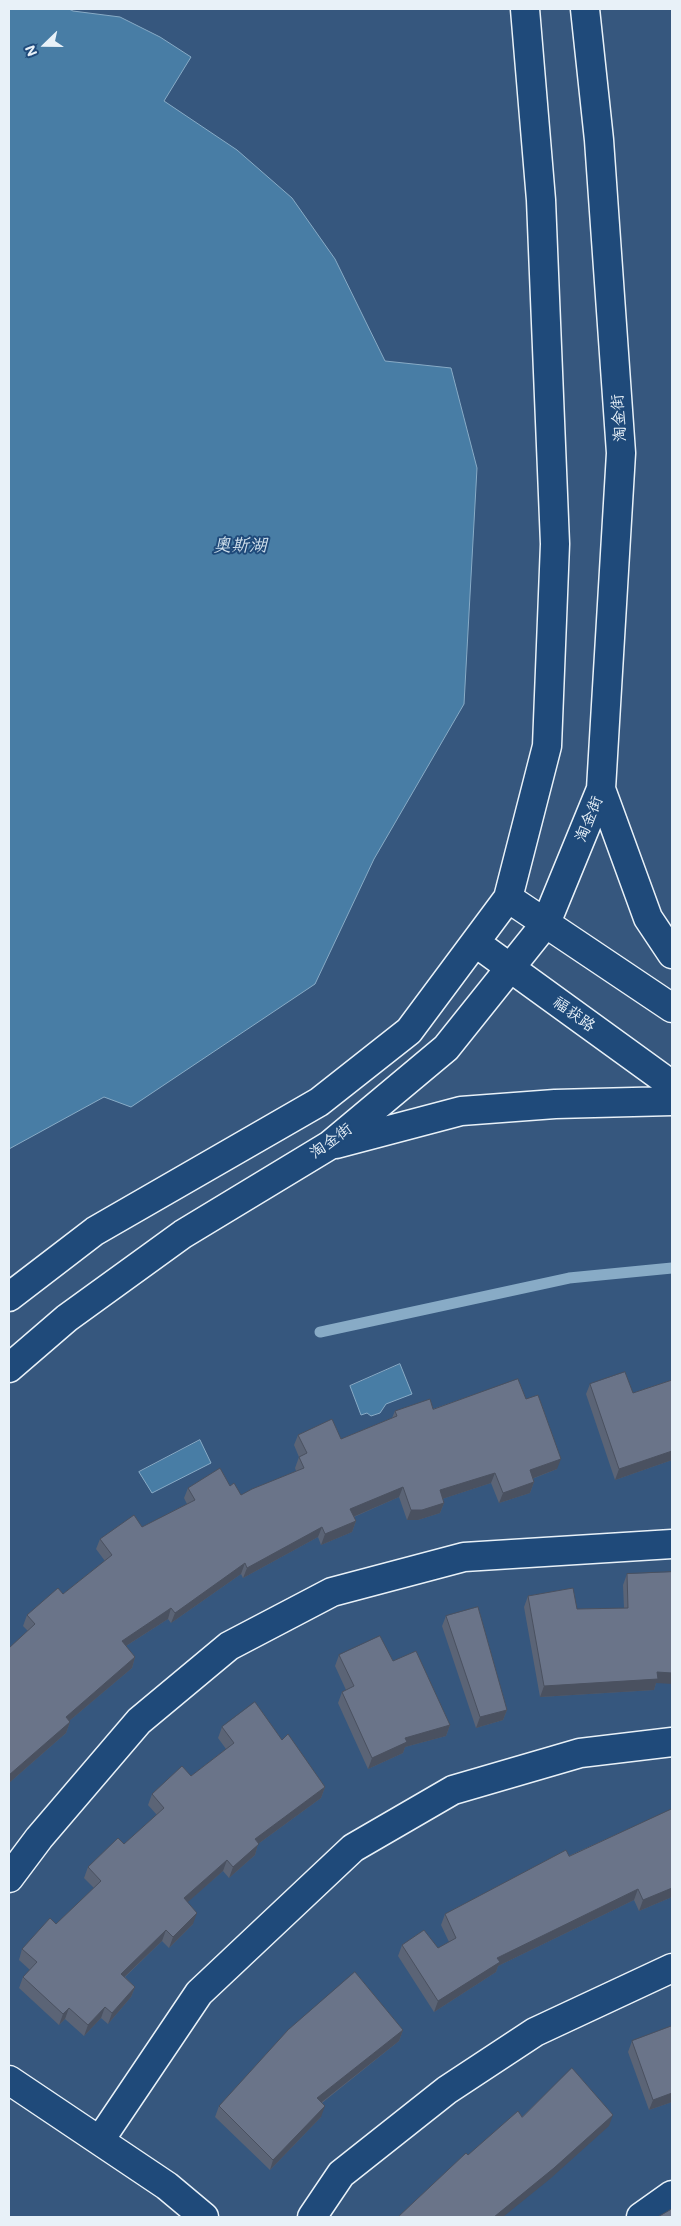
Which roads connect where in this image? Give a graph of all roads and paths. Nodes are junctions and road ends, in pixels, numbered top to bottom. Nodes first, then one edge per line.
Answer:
1 (525, 9) edge
2 (585, 9) edge
3 (601, 789) junction
4 (508, 898) junction
5 (546, 923) junction
6 (476, 943) junction
7 (672, 954) edge
8 (511, 969) junction
9 (672, 1008) edge
10 (672, 1084) edge
11 (672, 1101) edge
12 (330, 1145) junction
13 (9, 1297) edge
14 (9, 1368) edge
15 (672, 1544) edge
16 (672, 1742) edge
17 (9, 1878) edge
18 (672, 1968) edge
19 (9, 2080) edge
20 (100, 2140) junction
21 (672, 2195) edge
22 (204, 2217) edge
23 (312, 2217) edge
24 (641, 2217) edge

1 - 4 street
2 - 3 street, 淘金街
3 - 5 street, 淘金街
3 - 7 street
4 - 5 street
4 - 6 street
5 - 8 street, 淘金街
5 - 9 street
6 - 8 street, 福获路
6 - 13 street
8 - 10 street, 福获路
8 - 12 street, 淘金街
11 - 12 street
12 - 14 street, 淘金街
15 - 17 street
16 - 20 street
18 - 23 street
19 - 20 street
20 - 22 street
21 - 24 street

